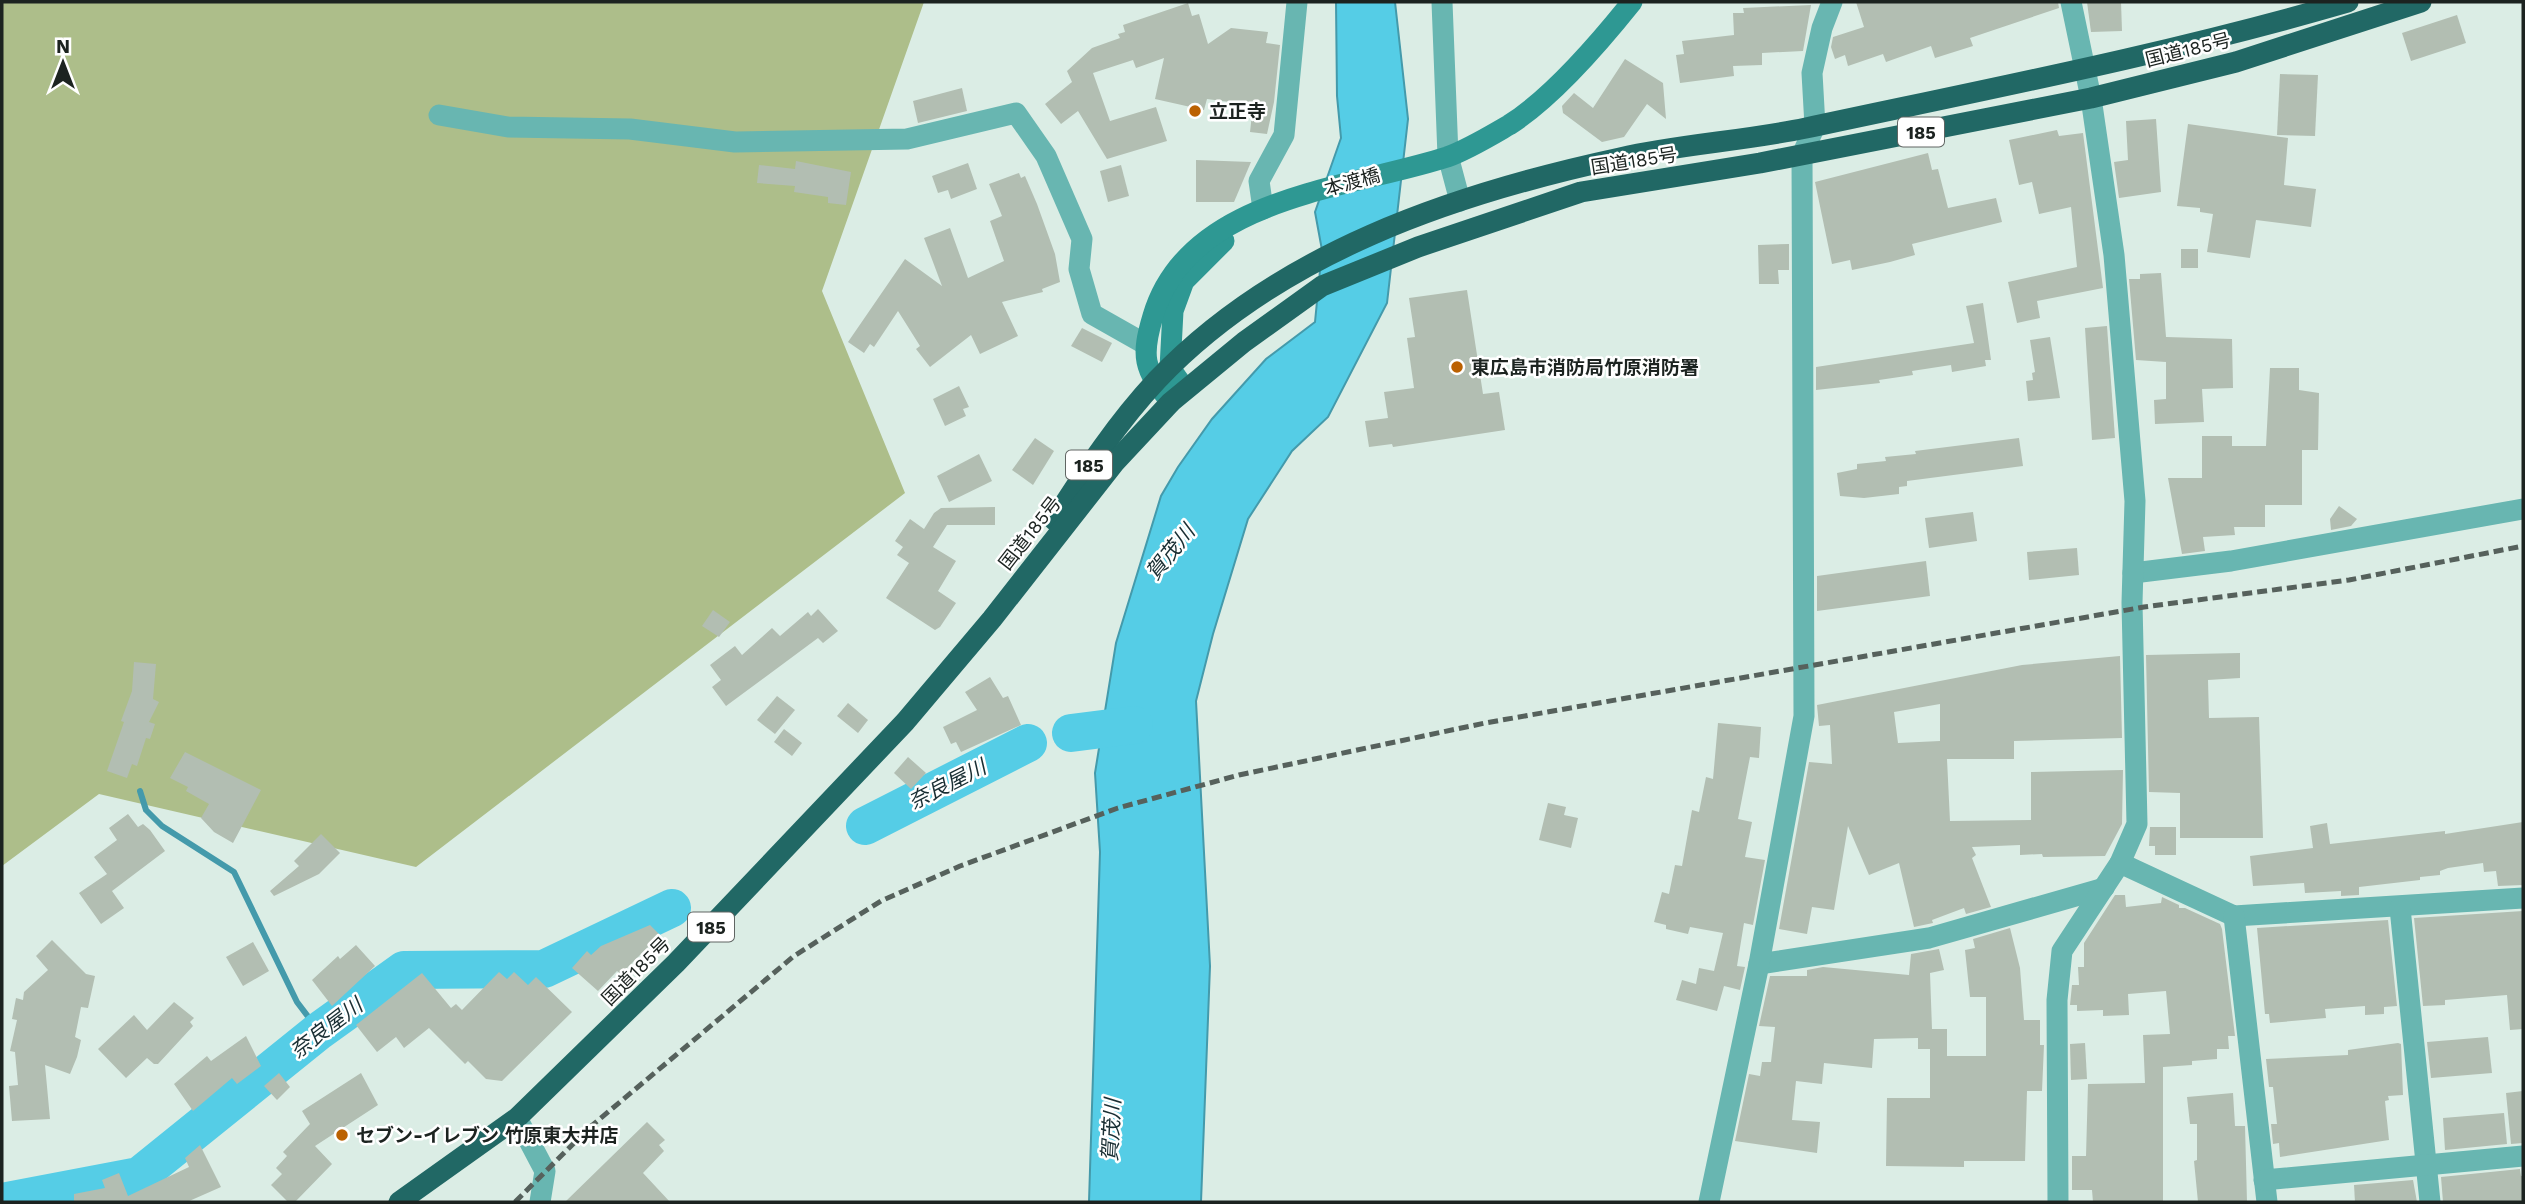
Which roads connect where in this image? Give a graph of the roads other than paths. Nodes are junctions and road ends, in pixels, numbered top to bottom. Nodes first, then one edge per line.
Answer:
1 (1297, 2) edge
2 (1442, 2) edge
3 (1632, 2) edge
4 (1832, 2) edge
5 (2071, 2) edge
6 (2348, 2) edge
7 (2421, 2) edge
8 (2383, 8) edge
9 (2084, 71) junction
10 (2091, 98) junction
11 (439, 115) dead end
12 (1815, 126) junction
13 (1802, 155) junction
14 (1438, 159) junction
15 (1460, 201) junction
16 (1270, 206) junction
17 (1145, 344) junction
18 (1162, 375) junction
19 (1184, 390) junction
20 (2523, 509) edge
21 (2133, 573) junction
22 (992, 619) junction
23 (2120, 863) junction
24 (2104, 888) junction
25 (2523, 898) edge
26 (2400, 908) junction
27 (2234, 916) junction
28 (1759, 964) junction
29 (517, 1118) junction
30 (2523, 1156) edge
31 (2427, 1167) junction
32 (2264, 1180) junction
33 (399, 1202) edge
34 (540, 1202) edge
35 (1709, 1202) edge
36 (2058, 1202) edge
37 (2267, 1202) edge
38 (2430, 1202) edge

1 - 16 street
2 - 14 street
3 - 14 street, 本渡橋
4 - 12 street
5 - 9 street
6 - 9 highway, 国道185号 / 185
7 - 8 highway, 国道185号 / 185
8 - 10 highway, 国道185号 / 185
9 - 10 street
9 - 12 highway, 国道185号 / 185
10 - 13 highway, 国道185号 / 185
10 - 21 street
11 - 17 street
12 - 13 street
12 - 15 highway, 国道185号 / 185
13 - 19 highway, 国道185号 / 185
13 - 28 street
14 - 15 street
14 - 16 street, 本渡橋
15 - 18 highway, 国道185号 / 185
16 - 17 street
16 - 18 street
17 - 18 street
18 - 19 street
18 - 22 highway, 国道185号 / 185
19 - 22 highway, 国道185号 / 185
20 - 21 street
21 - 23 street
22 - 29 highway, 国道185号 / 185
23 - 24 street
23 - 27 street
24 - 28 street
24 - 36 street
25 - 26 street
26 - 27 street
26 - 31 street
27 - 32 street
28 - 35 street
29 - 33 highway, 国道185号 / 185
29 - 34 street
30 - 31 street
31 - 32 street
31 - 38 street
32 - 37 street

